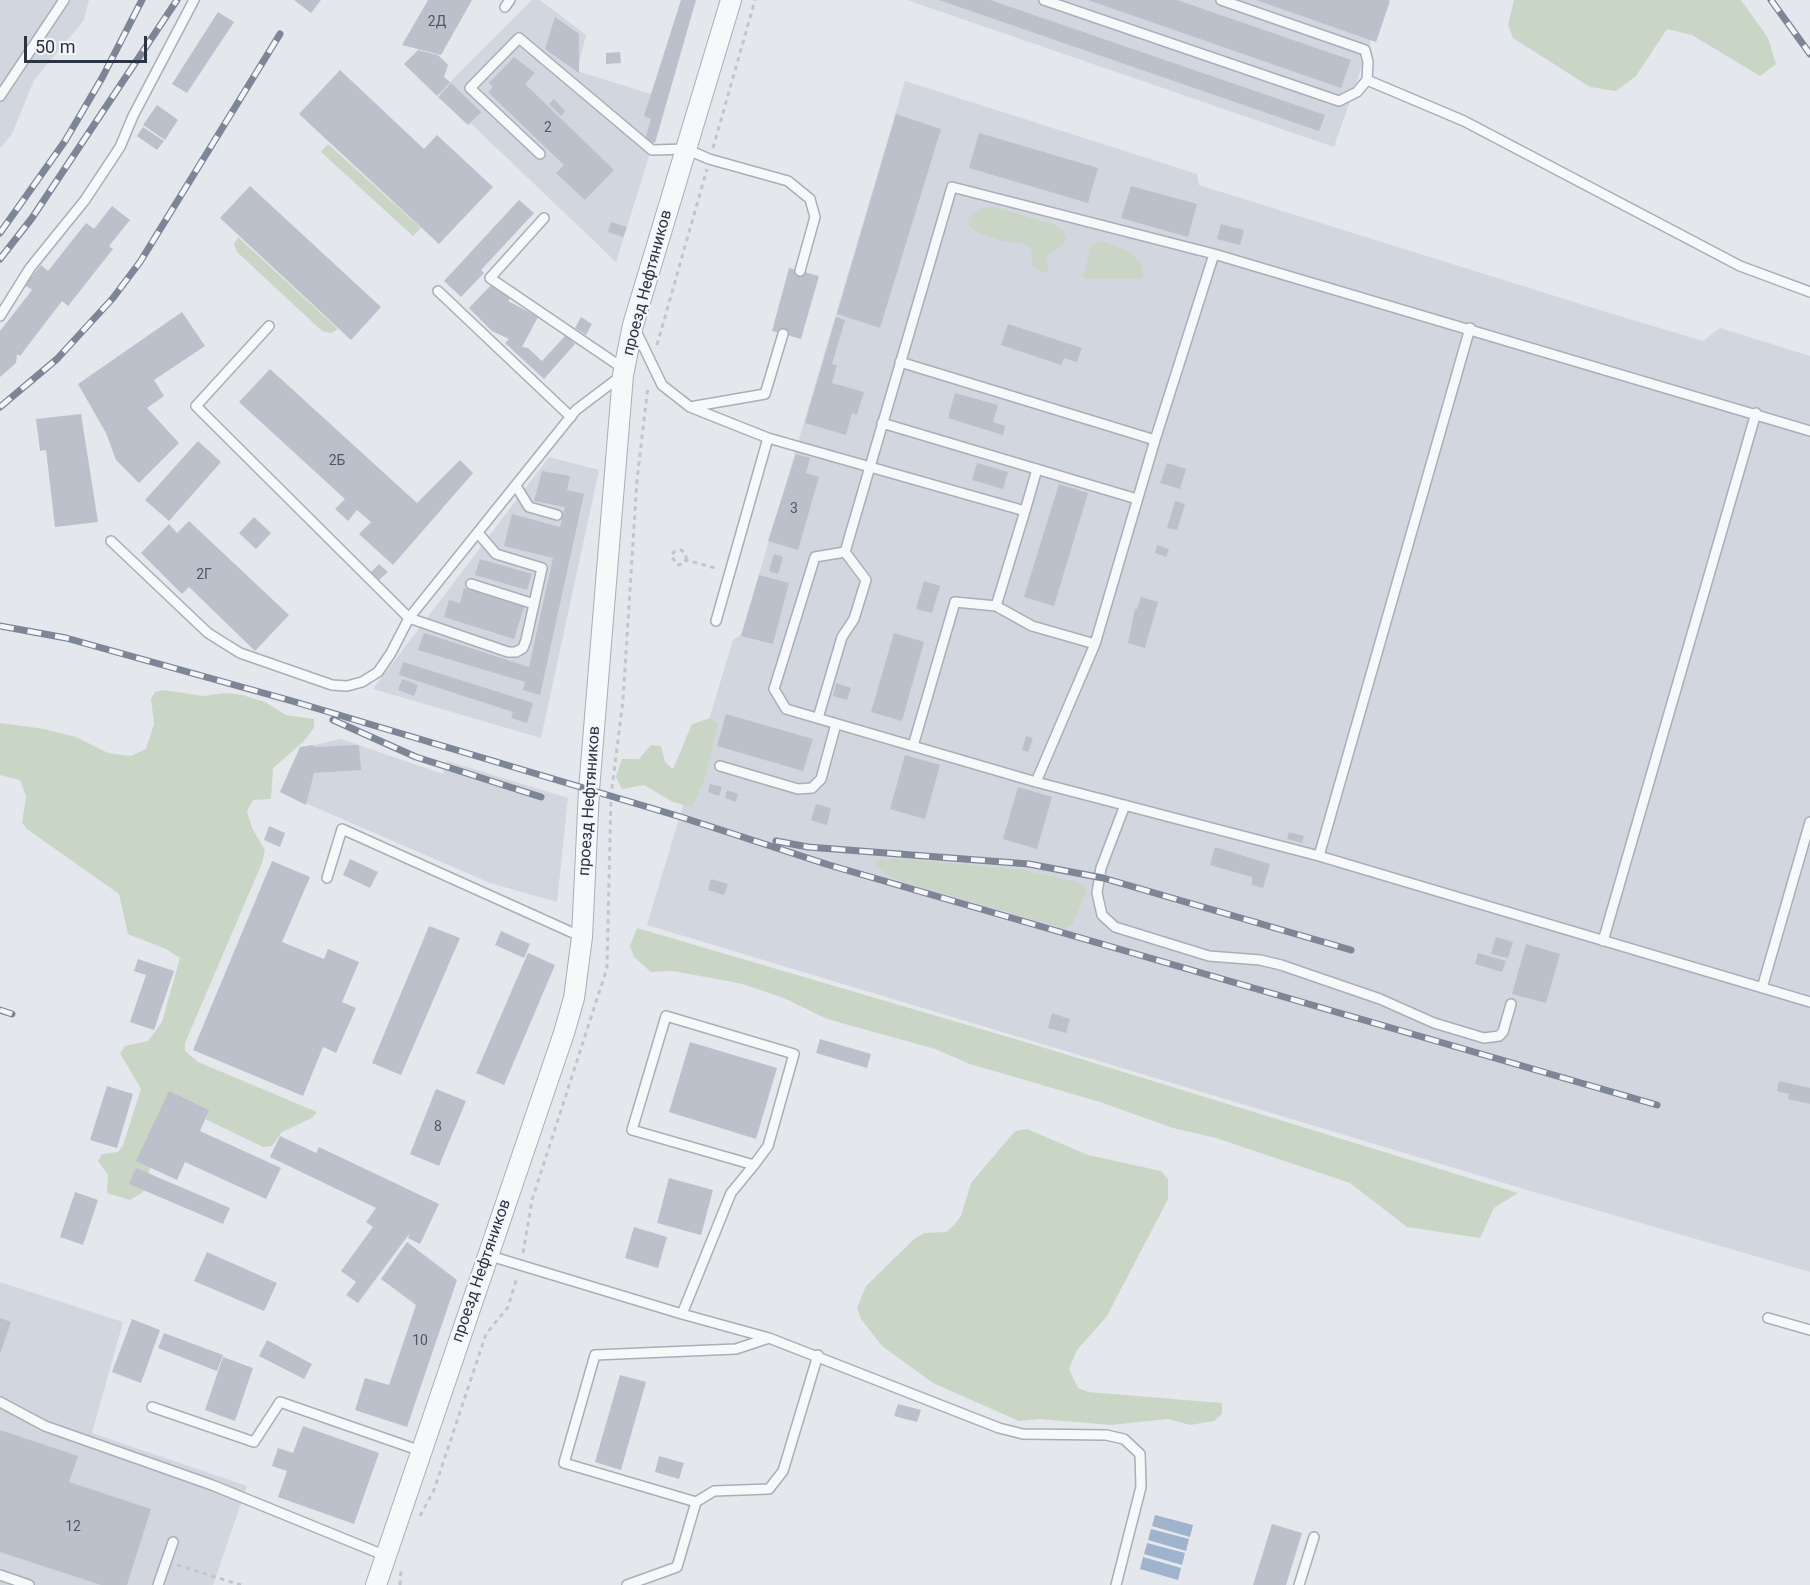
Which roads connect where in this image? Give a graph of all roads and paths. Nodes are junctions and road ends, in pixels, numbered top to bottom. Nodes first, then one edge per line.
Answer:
1 (64, 0) edge
2 (194, 0) edge
3 (731, 0) edge
4 (1044, 0) edge
5 (1221, 0) edge
6 (1367, 80) junction
7 (0, 96) edge
8 (686, 149) junction
9 (540, 154) dead end
10 (544, 218) dead end
11 (1214, 254) junction
12 (800, 271) dead end
13 (438, 291) dead end
14 (1810, 292) edge
15 (0, 316) edge
16 (633, 325) junction
17 (268, 326) dead end
18 (1470, 328) junction
19 (783, 334) dead end
20 (900, 362) junction
21 (624, 372) junction
22 (690, 407) junction
23 (1756, 413) junction
24 (571, 417) junction
25 (882, 423) junction
26 (1810, 431) edge
27 (768, 438) junction
28 (1155, 440) junction
29 (869, 466) junction
30 (1037, 469) junction
31 (516, 486) junction
32 (1137, 499) junction
33 (1025, 511) junction
34 (556, 515) dead end
35 (478, 533) junction
36 (111, 541) dead end
37 (845, 552) junction
38 (686, 560) junction
39 (730, 572) junction
40 (471, 584) dead end
41 (534, 604) junction
42 (996, 606) junction
43 (410, 618) junction
44 (716, 621) dead end
45 (1095, 644) junction
46 (818, 718) junction
47 (836, 724) junction
48 (913, 746) junction
49 (720, 766) dead end
50 (1036, 782) junction
51 (1125, 805) junction
52 (1810, 822) edge
53 (1318, 856) junction
54 (327, 878) dead end
55 (582, 937) junction
56 (1603, 941) junction
57 (1762, 988) junction
58 (1810, 1002) edge
59 (1511, 1004) dead end
60 (754, 1165) junction
61 (487, 1255) junction
62 (682, 1314) junction
63 (1768, 1318) dead end
64 (1810, 1330) edge
65 (770, 1338) junction
66 (818, 1355) junction
67 (0, 1402) edge
68 (152, 1407) dead end
69 (421, 1451) junction
70 (696, 1502) junction
71 (1314, 1537) dead end
72 (173, 1542) dead end
73 (386, 1556) junction
74 (170, 1563) dead end
75 (0, 1575) edge
76 (29, 1585) edge
77 (158, 1585) edge
78 (241, 1585) edge
79 (376, 1585) edge
80 (627, 1585) edge
81 (1116, 1585) edge
82 (1299, 1585) edge

1 - 7 lane
2 - 15 lane
3 - 8 street, проезд Нефтяников
4 - 6 lane
5 - 6 lane
6 - 14 lane
8 - 9 lane
8 - 12 lane
8 - 16 street, проезд Нефтяников
10 - 21 lane
11 - 18 lane
11 - 20 lane
11 - 28 lane
13 - 24 lane
16 - 21 street, проезд Нефтяников
16 - 22 lane
17 - 43 lane
18 - 23 lane
18 - 53 lane
19 - 22 lane
20 - 25 lane
20 - 28 lane
21 - 24 lane
21 - 55 street, проезд Нефтяников
22 - 27 lane
23 - 26 lane
23 - 56 lane
24 - 31 lane
25 - 29 lane
25 - 30 lane
27 - 29 lane
27 - 39 lane
28 - 32 lane
29 - 33 lane
29 - 37 lane
30 - 32 lane
30 - 33 lane
31 - 34 lane
31 - 35 lane
32 - 45 lane
33 - 42 lane
35 - 41 lane
35 - 43 lane
36 - 43 lane
37 - 46 lane
37 - 46 lane
38 - 38 path
38 - 39 path
39 - 44 lane
40 - 41 lane
41 - 43 lane
42 - 45 lane
42 - 48 lane
45 - 50 lane
46 - 47 lane
47 - 48 lane
47 - 49 lane
48 - 50 lane
50 - 51 lane
51 - 53 lane
51 - 59 lane
52 - 57 lane
53 - 56 lane
54 - 55 lane
55 - 61 street, проезд Нефтяников
56 - 57 lane
57 - 58 lane
60 - 60 lane
60 - 62 lane
61 - 62 lane
61 - 69 street, проезд Нефтяников
62 - 65 lane
63 - 64 lane
65 - 66 lane
65 - 70 lane
66 - 70 lane
66 - 81 lane
67 - 73 lane
68 - 69 lane
69 - 73 street, проезд Нефтяников
70 - 80 lane
71 - 82 lane
72 - 77 lane
73 - 79 street, проезд Нефтяников
74 - 78 path
75 - 76 lane

